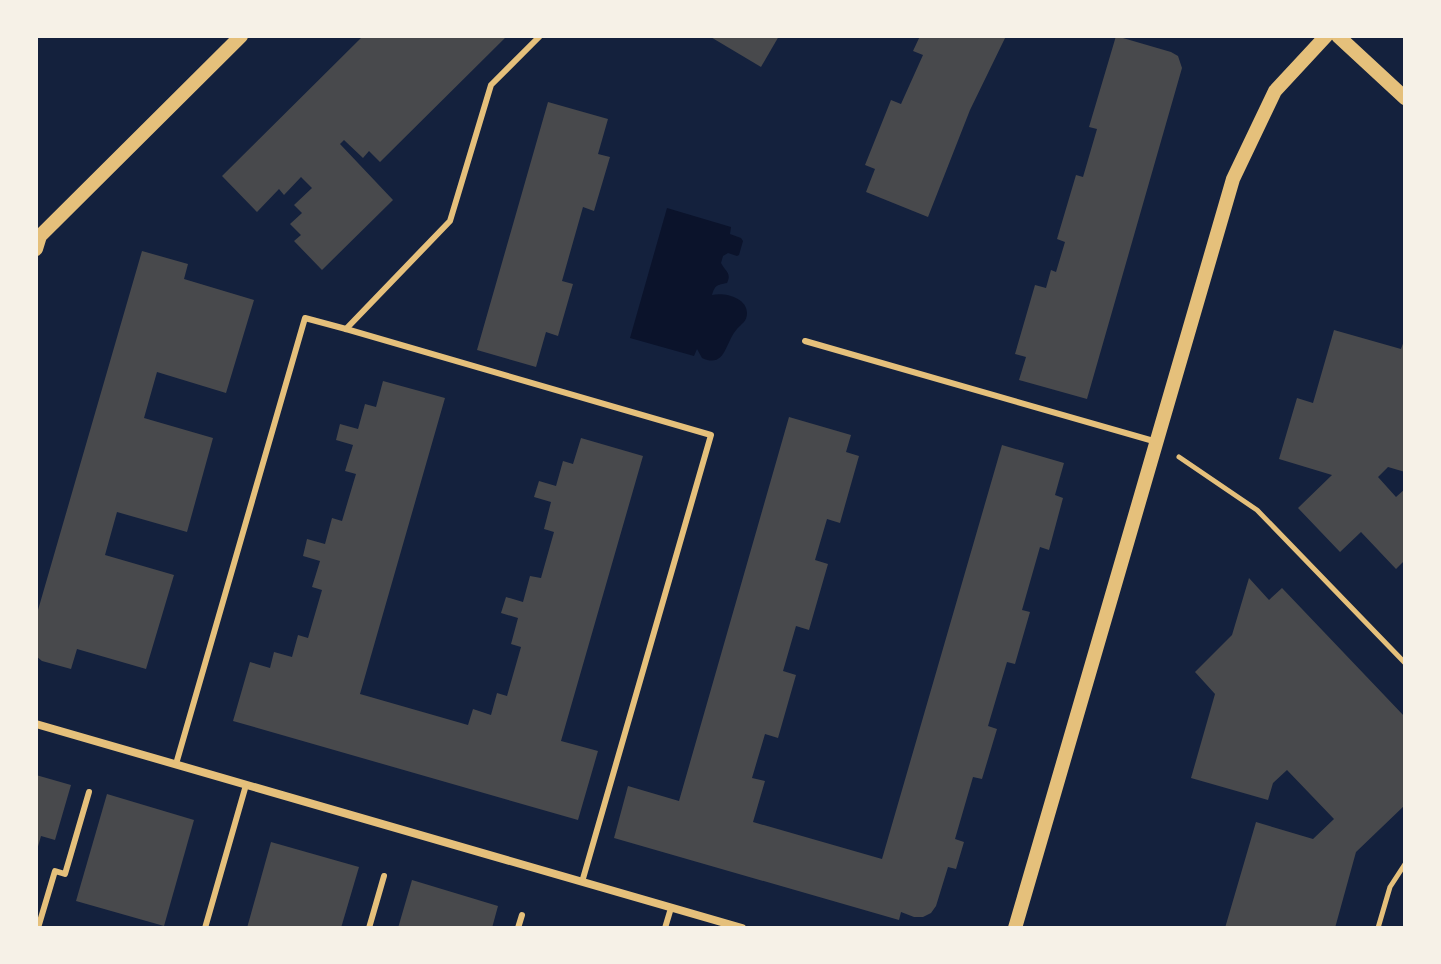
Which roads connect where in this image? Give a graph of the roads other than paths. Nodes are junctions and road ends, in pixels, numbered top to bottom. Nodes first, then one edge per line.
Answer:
1 (241, 36) edge
2 (540, 36) edge
3 (1326, 36) edge
4 (1338, 36) edge
5 (1405, 98) edge
6 (37, 240) edge
7 (346, 329) junction
8 (805, 341) dead end
9 (1157, 442) junction
10 (36, 724) edge
11 (176, 764) junction
12 (246, 785) junction
13 (89, 792) dead end
14 (384, 876) dead end
15 (582, 882) junction
16 (671, 908) junction
17 (522, 915) dead end
18 (38, 928) edge
19 (205, 928) edge
20 (369, 928) edge
21 (518, 928) edge
22 (665, 928) edge
23 (742, 928) edge
24 (1015, 928) edge

1 - 6 street
2 - 7 lane
3 - 9 street
4 - 5 street
7 - 11 lane
7 - 15 lane
8 - 9 lane
9 - 24 street
10 - 11 street
11 - 12 street
12 - 15 street
12 - 19 lane
13 - 18 lane
14 - 20 lane
15 - 16 street
16 - 22 lane
16 - 23 street
17 - 21 lane

